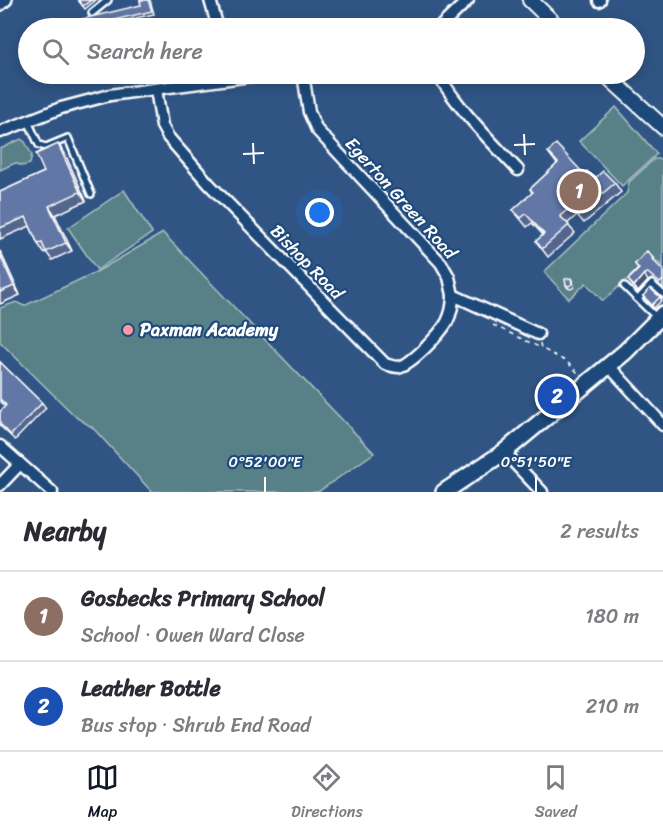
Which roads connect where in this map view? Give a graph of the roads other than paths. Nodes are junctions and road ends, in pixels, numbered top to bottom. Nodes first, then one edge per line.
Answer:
1 (6, 0) edge
2 (108, 0) edge
3 (210, 0) edge
4 (468, 0) edge
5 (530, 0) edge
6 (0, 5) edge
7 (92, 13) dead end
8 (215, 18) edge
9 (449, 18) edge
10 (549, 18) edge
11 (183, 84) edge
12 (305, 84) edge
13 (445, 84) edge
14 (616, 84) edge
15 (156, 89) junction
16 (28, 121) junction
17 (663, 127) edge
18 (0, 132) edge
19 (518, 170) dead end
20 (92, 194) dead end
21 (624, 286) dead end
22 (663, 294) edge
23 (453, 295) junction
24 (638, 299) junction
25 (661, 317) edge
26 (538, 334) road end
27 (608, 365) junction
28 (663, 425) edge
29 (0, 446) edge
30 (504, 452) junction
31 (20, 464) junction
32 (0, 485) edge
33 (52, 492) edge
34 (444, 492) edge
35 (542, 492) edge

1 - 6 street
2 - 7 lane
3 - 8 street
4 - 9 street
5 - 10 street
11 - 15 street
12 - 23 street, Egerton Green Road
13 - 19 street
14 - 17 street
15 - 16 street
15 - 23 street, Bishop Road
16 - 18 street
16 - 20 lane
21 - 24 lane
22 - 24 lane
23 - 26 street
24 - 25 lane
25 - 27 main road
27 - 28 street
27 - 30 main road
29 - 31 street
30 - 34 main road
30 - 35 street
31 - 32 street
31 - 33 street

